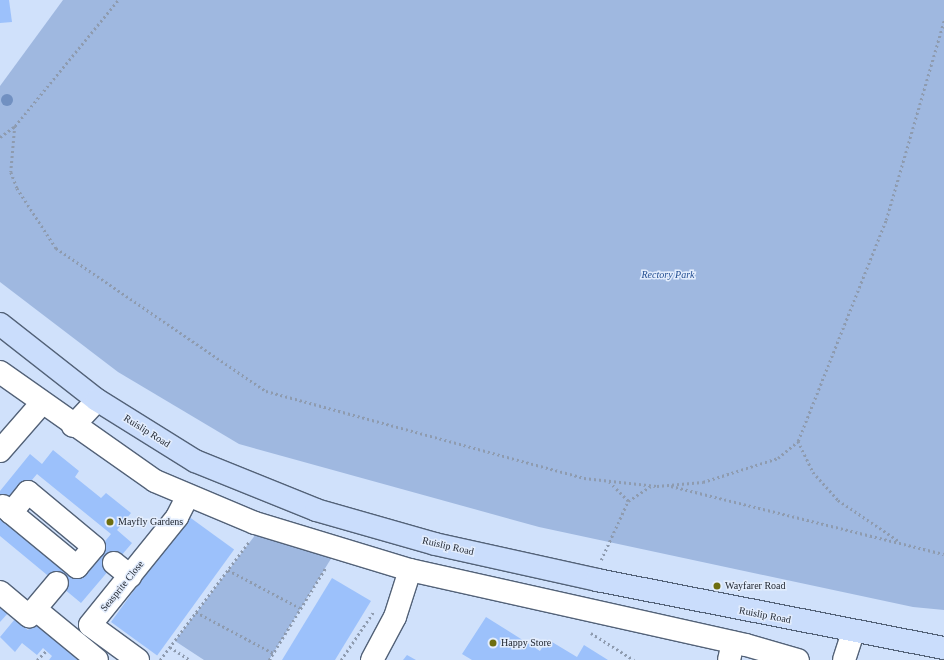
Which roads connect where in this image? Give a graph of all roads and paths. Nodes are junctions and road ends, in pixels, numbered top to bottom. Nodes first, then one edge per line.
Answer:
1 (118, 0) edge
2 (944, 20) edge
3 (15, 126) junction
4 (0, 137) edge
5 (0, 324) edge
6 (0, 372) edge
7 (97, 400) junction
8 (41, 404) junction
9 (73, 426) junction
10 (798, 441) junction
11 (0, 451) edge
12 (608, 481) junction
13 (652, 485) junction
14 (669, 485) junction
15 (187, 497) junction
16 (628, 501) junction
17 (7, 509) dead end
18 (263, 525) junction
19 (901, 542) junction
20 (944, 554) edge
21 (109, 559) junction
22 (328, 564) dead end
23 (600, 564) dead end
24 (228, 570) junction
25 (410, 570) junction
26 (57, 583) dead end
27 (0, 592) edge
28 (300, 608) junction
29 (34, 609) junction
30 (196, 612) junction
31 (586, 630) dead end
32 (854, 632) junction
33 (170, 647) junction
34 (944, 648) edge
35 (46, 651) dead end
36 (731, 651) edge
37 (273, 653) junction
38 (37, 660) edge
39 (97, 660) edge
40 (138, 660) edge
41 (160, 660) edge
42 (190, 660) edge
43 (269, 660) edge
44 (372, 660) edge
45 (634, 660) edge
46 (798, 660) edge
47 (844, 660) edge

1 - 3 path
2 - 10 path
3 - 4 path
3 - 12 path
5 - 7 main road, Ruislip Road
6 - 8 street
7 - 9 street
7 - 32 main road, Ruislip Road
8 - 9 street
8 - 11 street
9 - 15 street
10 - 14 path
10 - 19 path
12 - 13 path
12 - 16 path
13 - 14 path
13 - 16 path
14 - 19 path
15 - 18 street
15 - 21 street, Seasprite Close
16 - 23 path
17 - 21 street
18 - 24 path
18 - 25 street
19 - 20 path
21 - 40 street, Seasprite Close
22 - 28 path
24 - 28 path
24 - 30 path
25 - 36 street
25 - 44 street
26 - 29 street
27 - 29 street
28 - 37 path
29 - 39 street
30 - 33 path
30 - 37 path
31 - 45 path
32 - 34 main road, Ruislip Road
32 - 47 street
33 - 41 path
33 - 42 path
35 - 38 path
36 - 46 street
37 - 43 path

